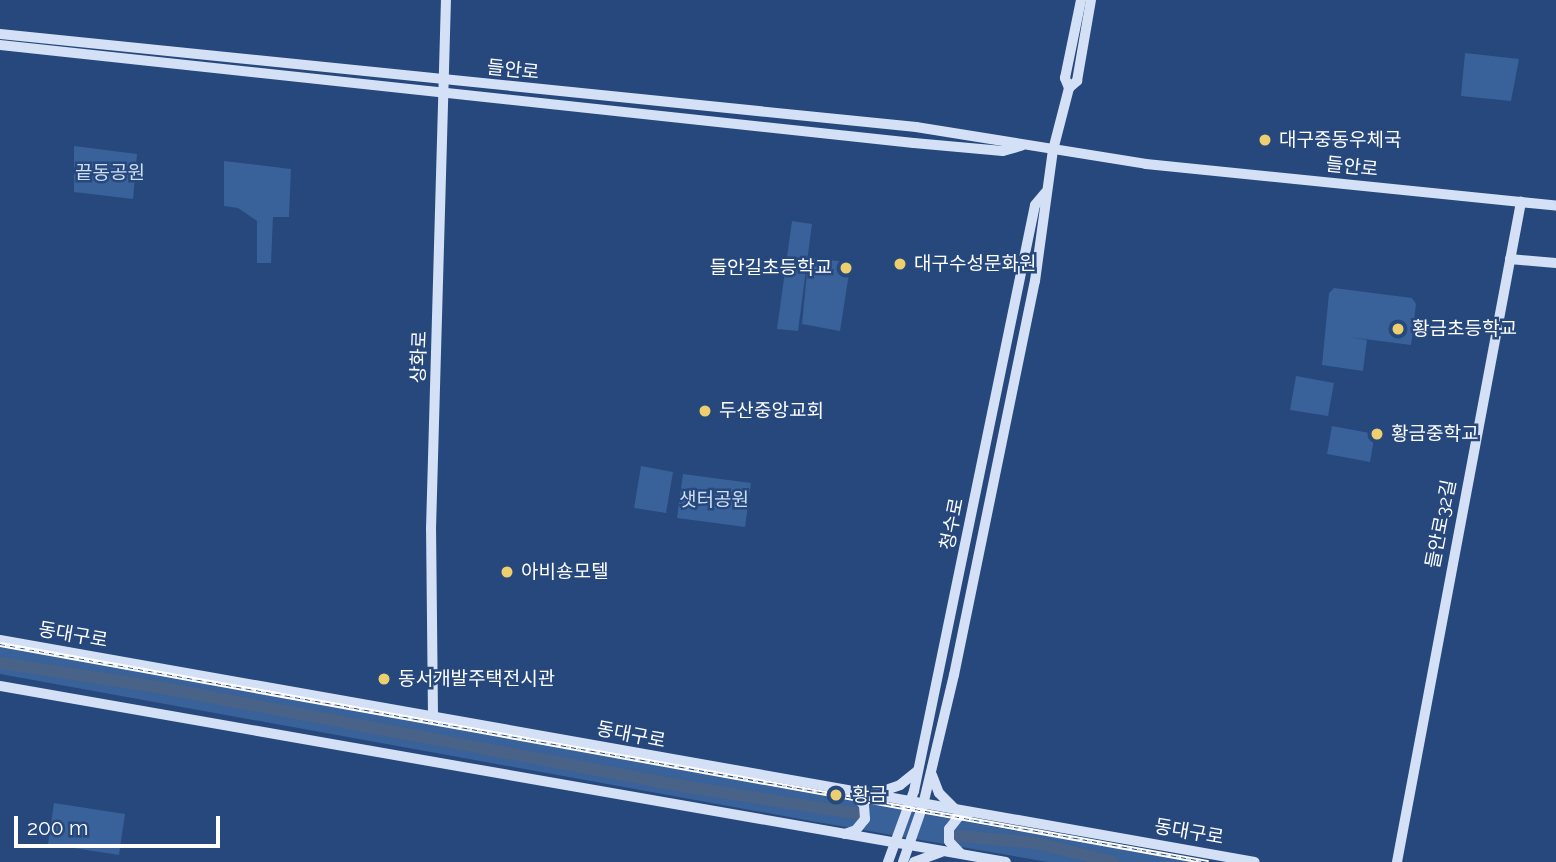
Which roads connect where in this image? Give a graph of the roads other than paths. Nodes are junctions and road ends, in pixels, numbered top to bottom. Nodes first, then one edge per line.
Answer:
1 (446, 0) edge
2 (1081, 0) edge
3 (1091, 0) edge
4 (0, 34) edge
5 (0, 45) edge
6 (444, 85) junction
7 (1069, 88) junction
8 (1053, 150) junction
9 (1045, 193) junction
10 (1521, 202) junction
11 (1556, 206) edge
12 (1510, 259) junction
13 (1556, 263) edge
14 (0, 640) edge
15 (0, 686) edge
16 (433, 715) junction
17 (932, 768) junction
18 (919, 769) junction
19 (849, 792) junction
20 (865, 794) junction
21 (911, 803) junction
22 (923, 805) junction
23 (955, 809) junction
24 (976, 814) junction
25 (843, 834) junction
26 (867, 837) junction
27 (897, 842) junction
28 (910, 845) junction
29 (946, 851) junction
30 (966, 855) junction
31 (887, 862) edge
32 (903, 862) edge
33 (914, 862) edge
34 (1006, 862) edge
35 (1255, 862) edge
36 (1397, 862) edge

1 - 6 main road, 상화로
2 - 7 main road, 청수로
3 - 7 main road, 청수로
4 - 6 main road, 들안로
5 - 6 main road, 들안로
6 - 8 main road, 들안로
6 - 16 main road, 상화로
7 - 8 main road, 청수로
8 - 9 main road, 청수로
8 - 10 main road, 들안로
9 - 17 main road, 청수로
9 - 18 main road, 청수로
10 - 11 main road, 들안로
10 - 12 main road, 들안로32길
12 - 13 main road
12 - 36 main road, 들안로32길
14 - 16 main road, 동대구로
15 - 25 main road
16 - 19 main road, 동대구로
17 - 22 main road, 청수로
17 - 23 main road
18 - 20 main road
18 - 21 main road, 청수로
19 - 20 main road, 동대구로
19 - 25 main road
20 - 21 main road, 동대구로
21 - 22 main road, 동대구로
21 - 27 main road, 청수로
22 - 23 main road, 동대구로
22 - 28 main road, 청수로
23 - 24 main road, 동대구로
24 - 30 main road
24 - 35 main road, 동대구로
25 - 26 main road
26 - 27 main road
26 - 31 main road
27 - 28 main road
27 - 31 main road, 청수로
28 - 29 main road
28 - 32 main road, 청수로
29 - 30 main road
29 - 33 main road
30 - 34 main road

